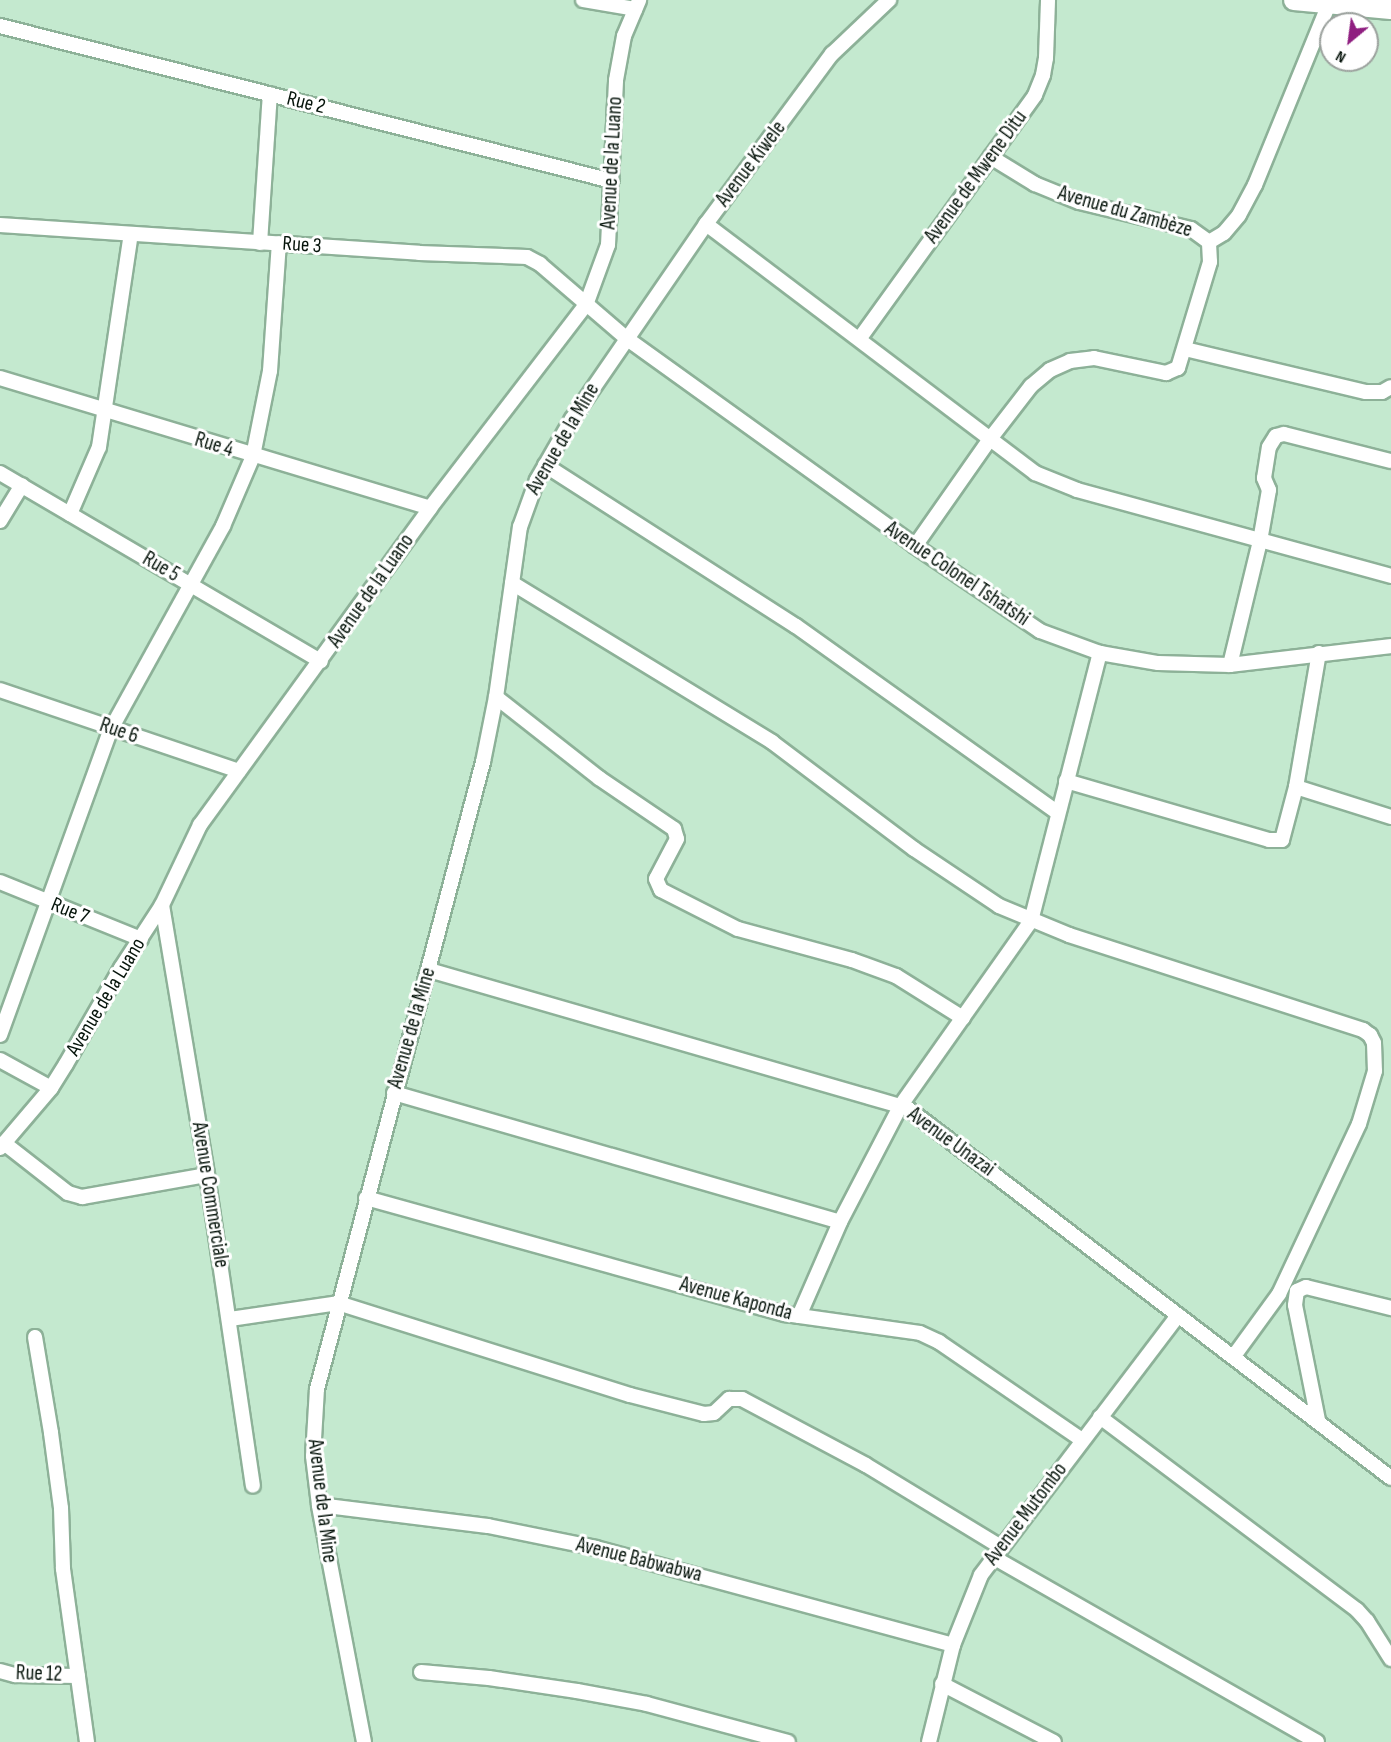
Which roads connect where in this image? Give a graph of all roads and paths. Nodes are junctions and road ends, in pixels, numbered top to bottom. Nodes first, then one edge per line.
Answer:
1 (584, 0) edge
2 (889, 0) edge
3 (1048, 0) edge
4 (1294, 0) edge
5 (1329, 4) junction
6 (637, 5) edge
7 (1391, 9) edge
8 (0, 26) edge
9 (270, 94) junction
10 (991, 157) junction
11 (612, 181) junction
12 (706, 224) junction
13 (0, 225) edge
14 (131, 234) junction
15 (1209, 242) junction
16 (260, 243) junction
17 (279, 243) junction
18 (586, 305) junction
19 (626, 338) junction
20 (860, 338) junction
21 (1185, 349) junction
22 (0, 378) edge
23 (1391, 387) edge
24 (106, 412) junction
25 (990, 439) junction
26 (253, 456) junction
27 (1391, 461) edge
28 (545, 465) junction
29 (0, 473) edge
30 (22, 485) junction
31 (430, 508) junction
32 (70, 514) junction
33 (0, 521) edge
34 (1260, 541) junction
35 (915, 546) junction
36 (1391, 576) edge
37 (512, 583) junction
38 (190, 584) junction
39 (1391, 646) edge
40 (1100, 653) junction
41 (1320, 653) junction
42 (321, 661) junction
43 (1230, 665) junction
44 (0, 690) edge
45 (496, 697) junction
46 (111, 729) junction
47 (239, 771) junction
48 (1066, 781) junction
49 (1296, 787) junction
50 (1058, 813) junction
51 (1391, 817) edge
52 (0, 882) edge
53 (47, 902) junction
54 (162, 905) junction
55 (1031, 921) junction
56 (141, 939) junction
57 (429, 970) junction
58 (963, 1018) junction
59 (0, 1035) edge
60 (0, 1060) edge
61 (51, 1088) junction
62 (394, 1093) junction
63 (901, 1105) junction
64 (2, 1146) edge
65 (207, 1175) junction
66 (366, 1198) junction
67 (840, 1222) junction
68 (338, 1303) junction
69 (1391, 1308) edge
70 (1179, 1315) junction
71 (799, 1316) junction
72 (230, 1319) junction
73 (35, 1336) dead end
74 (1234, 1356) junction
75 (1100, 1417) junction
76 (1318, 1420) junction
77 (1082, 1440) junction
78 (1391, 1478) edge
79 (253, 1486) dead end
80 (319, 1505) junction
81 (997, 1552) junction
82 (953, 1645) junction
83 (1391, 1659) edge
84 (0, 1671) edge
85 (421, 1672) dead end
86 (78, 1676) junction
87 (942, 1684) junction
88 (87, 1742) edge
89 (364, 1742) edge
90 (788, 1742) edge
91 (929, 1742) edge
92 (1054, 1742) edge
93 (1317, 1742) edge

1 - 6 street
2 - 12 street, Avenue Kiwele
3 - 10 street, Avenue de Mwene Ditu
4 - 5 street
5 - 7 street
5 - 15 street
6 - 11 street, Avenue de la Luano
8 - 9 street, Rue 2
9 - 11 street, Rue 2
9 - 16 street
10 - 15 street, Avenue du Zambèze
10 - 20 street, Avenue de Mwene Ditu
11 - 18 street, Avenue de la Luano
12 - 19 street, Avenue Kiwele
12 - 20 street
13 - 14 street, Rue 3
14 - 16 street, Rue 3
14 - 24 street
15 - 21 street, Avenue du Zambèze
16 - 17 street, Rue 3
17 - 18 street, Rue 3
17 - 26 street
18 - 19 street, Avenue Colonel Tshatshi
18 - 31 street, Avenue de la Luano
19 - 28 street, Avenue de la Mine
19 - 35 street, Avenue Colonel Tshatshi
20 - 25 street
21 - 23 street
21 - 25 street, Avenue du Zambèze
22 - 24 street, Rue 4
24 - 26 street, Rue 4
24 - 32 street
25 - 34 street
25 - 35 street, Avenue du Zambèze
26 - 31 street, Rue 4
26 - 38 street
27 - 34 street
28 - 37 street, Avenue de la Mine
28 - 50 street
29 - 30 street, Rue 5
30 - 32 street, Rue 5
30 - 33 street
31 - 42 street, Avenue de la Luano
32 - 38 street, Rue 5
34 - 36 street
34 - 43 street
35 - 40 street, Avenue Colonel Tshatshi
37 - 45 street, Avenue de la Mine
37 - 55 street
38 - 42 street, Rue 5
38 - 46 street
39 - 41 street, Avenue Colonel Tshatshi
40 - 43 street, Avenue Colonel Tshatshi
40 - 48 street
41 - 43 street, Avenue Colonel Tshatshi
41 - 49 street
42 - 47 street, Avenue de la Luano
44 - 46 street, Rue 6
45 - 57 street, Avenue de la Mine
45 - 58 street
46 - 47 street, Rue 6
46 - 53 street
47 - 54 street, Avenue de la Luano
48 - 49 street
48 - 50 street
49 - 51 street
50 - 55 street
52 - 53 street, Rue 7
53 - 56 street, Rue 7
53 - 59 street
54 - 56 street, Avenue de la Luano
54 - 65 street, Avenue Commerciale
55 - 58 street
55 - 74 street
56 - 61 street, Avenue de la Luano
57 - 62 street, Avenue de la Mine
57 - 63 street, Avenue Unazai
58 - 63 street
60 - 61 street
61 - 64 street, Avenue de la Luano
62 - 66 street, Avenue de la Mine
62 - 67 street
63 - 67 street
63 - 70 street, Avenue Unazai
64 - 65 street
65 - 72 street, Avenue Commerciale
66 - 68 street, Avenue de la Mine
66 - 71 street, Avenue Kaponda
67 - 71 street
68 - 72 street
68 - 80 street, Avenue de la Mine
68 - 81 street
69 - 76 street
70 - 74 street, Avenue Unazai
70 - 75 street, Avenue Mutombo
71 - 77 street, Avenue Kaponda
72 - 79 street, Avenue Commerciale
73 - 86 street
74 - 76 street, Avenue Unazai
75 - 77 street, Avenue Mutombo
75 - 83 street
76 - 78 street, Avenue Unazai
77 - 81 street, Avenue Mutombo
80 - 82 street, Avenue Babwabwa
80 - 89 street, Avenue de la Mine
81 - 82 street, Avenue Mutombo
81 - 93 street
82 - 87 street, Avenue Mutombo
84 - 86 street, Rue 12
85 - 90 street
86 - 88 street
87 - 91 street, Avenue Mutombo
87 - 92 street

